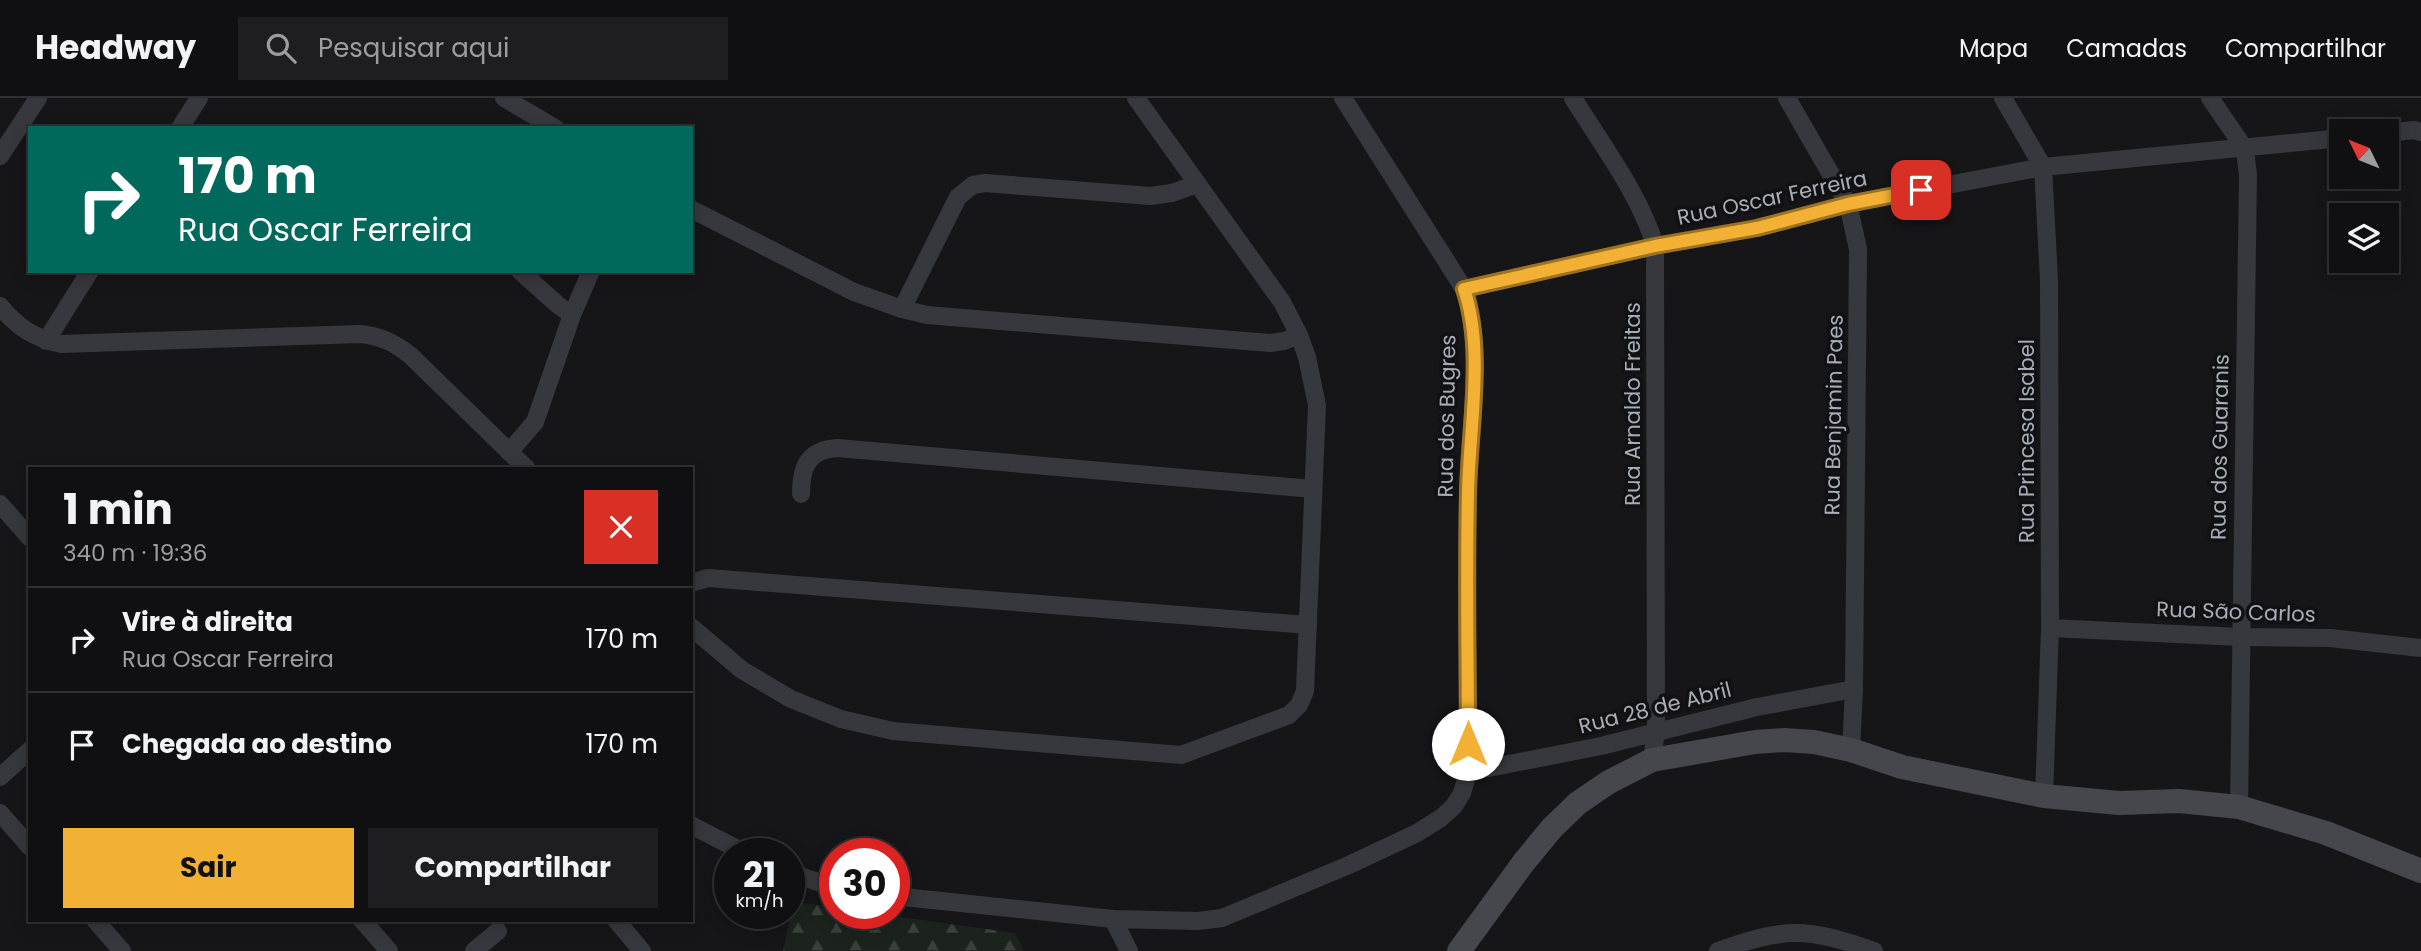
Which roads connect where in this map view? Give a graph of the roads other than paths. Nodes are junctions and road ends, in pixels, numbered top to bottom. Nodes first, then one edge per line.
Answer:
1 (38, 98) edge
2 (199, 98) edge
3 (504, 98) edge
4 (1136, 98) edge
5 (1343, 98) edge
6 (1573, 98) edge
7 (1787, 98) edge
8 (2003, 98) edge
9 (2210, 98) edge
10 (181, 126) edge
11 (552, 126) edge
12 (2399, 132) edge
13 (2421, 132) edge
14 (2329, 139) edge
15 (2245, 149) junction
16 (0, 156) edge
17 (2043, 167) junction
18 (1197, 184) junction
19 (1848, 204) junction
20 (693, 210) edge
21 (1655, 246) junction
22 (89, 273) edge
23 (522, 273) edge
24 (590, 273) edge
25 (1464, 289) junction
26 (0, 306) edge
27 (902, 309) junction
28 (572, 315) junction
29 (1299, 335) junction
30 (46, 341) junction
31 (509, 452) junction
32 (525, 467) edge
33 (1313, 489) junction
34 (801, 494) dead end
35 (0, 504) edge
36 (24, 522) edge
37 (693, 582) edge
38 (1308, 625) junction
39 (2050, 628) junction
40 (693, 629) edge
41 (2240, 637) junction
42 (2421, 648) edge
43 (1854, 689) junction
44 (1656, 731) junction
45 (1851, 750) junction
46 (28, 752) edge
47 (1652, 760) junction
48 (1468, 772) junction
49 (0, 777) edge
50 (2044, 796) junction
51 (2239, 807) junction
52 (0, 813) edge
53 (693, 826) edge
54 (716, 838) edge
55 (28, 845) edge
56 (2421, 872) edge
57 (910, 898) edge
58 (1113, 919) junction
59 (97, 922) edge
60 (364, 922) edge
61 (618, 922) edge
62 (498, 931) dead end
63 (122, 951) edge
64 (390, 951) edge
65 (474, 951) edge
66 (642, 951) edge
67 (1129, 951) edge
68 (1459, 951) edge
69 (1718, 951) edge
70 (1874, 951) edge

1 - 16 street
2 - 10 street
3 - 11 street
4 - 18 street
5 - 25 street, Rua dos Bugres
6 - 21 street, Rua Arnaldo Freitas
7 - 19 street, Rua Benjamin Paes
8 - 17 street, Rua Princesa Isabel
9 - 15 street, Rua dos Guaranis
12 - 13 street
14 - 15 street, Rua Oscar Ferreira
15 - 17 street, Rua Oscar Ferreira
15 - 41 street, Rua dos Guaranis
17 - 19 street, Rua Oscar Ferreira
17 - 39 street, Rua Princesa Isabel
18 - 27 street
18 - 29 street
19 - 21 street, Rua Oscar Ferreira
19 - 43 street, Rua Benjamin Paes
20 - 27 street
21 - 25 street, Rua Oscar Ferreira
21 - 44 street, Rua Arnaldo Freitas
22 - 30 street
23 - 28 street
24 - 28 street
25 - 48 street, Rua dos Bugres
26 - 30 street
27 - 29 street
28 - 31 street
29 - 33 street
30 - 31 street
31 - 32 street
33 - 34 street
33 - 38 street
35 - 36 street
37 - 38 street
38 - 40 street
39 - 41 street, Rua São Carlos
39 - 50 street, Rua Princesa Isabel
41 - 42 street, Rua São Carlos
41 - 51 street, Rua dos Guaranis
43 - 44 street, Rua 28 de Abril
43 - 45 street, Rua Benjamin Paes
44 - 47 street, Rua Arnaldo Freitas
44 - 48 street, Rua 28 de Abril
45 - 47 street
45 - 50 street
46 - 49 street
47 - 68 street
48 - 58 street
50 - 51 street
51 - 56 street
52 - 55 street
53 - 54 street
57 - 58 street
58 - 67 street
59 - 63 street
60 - 64 street
61 - 66 street
62 - 65 street
69 - 70 street

